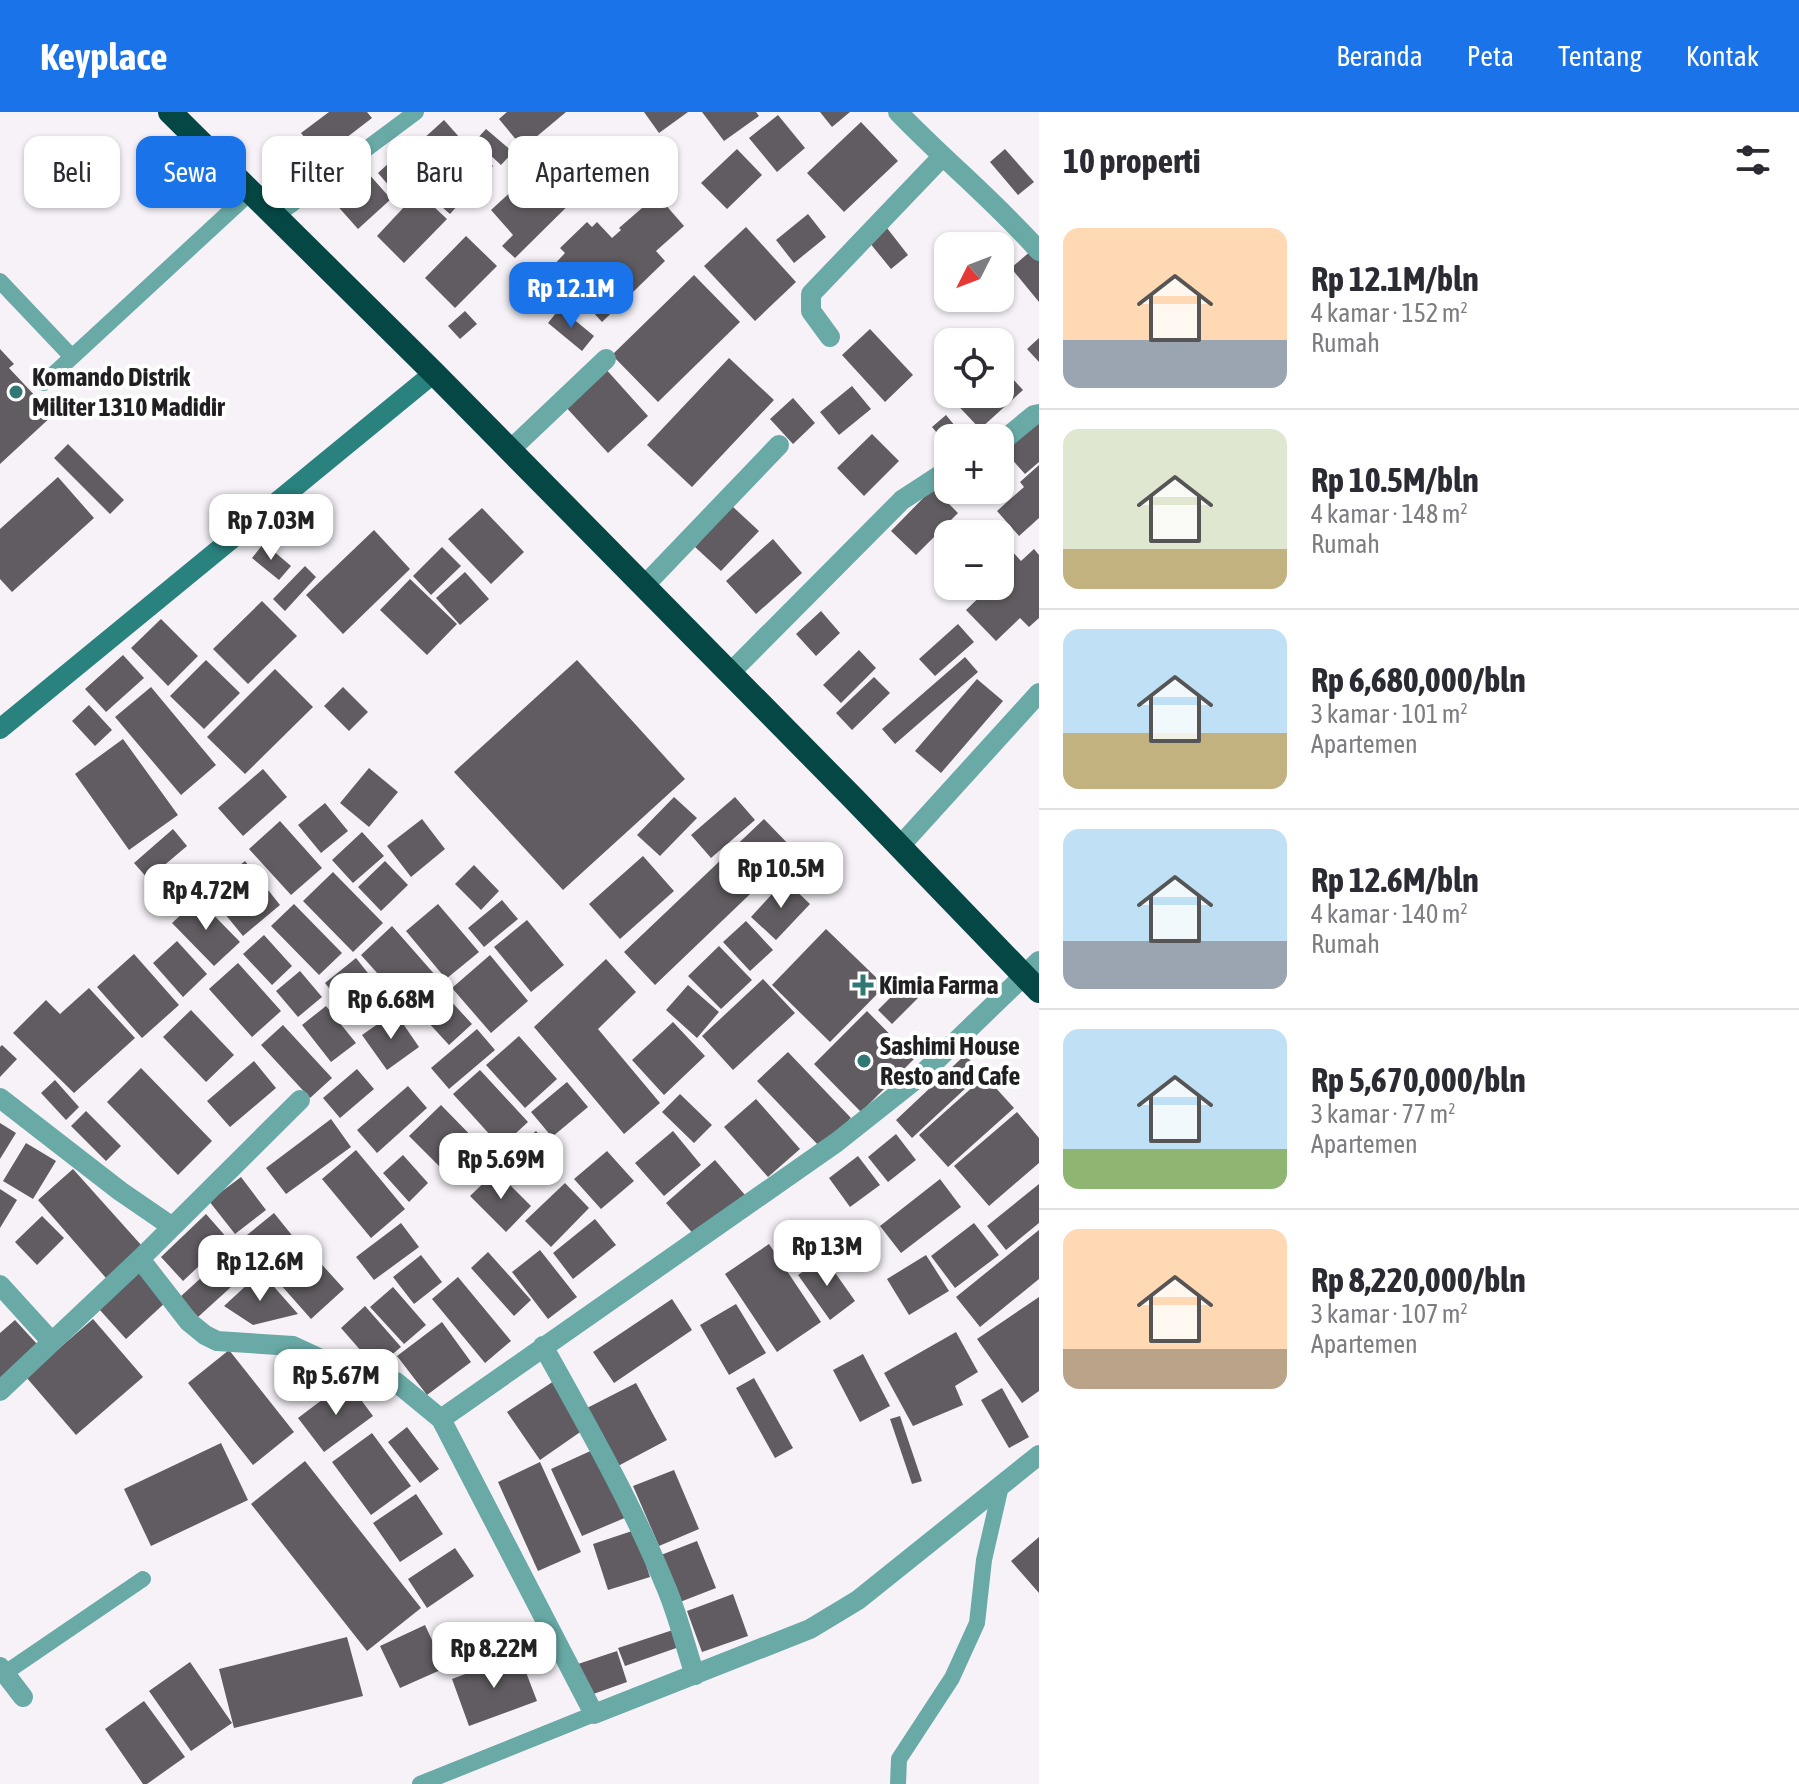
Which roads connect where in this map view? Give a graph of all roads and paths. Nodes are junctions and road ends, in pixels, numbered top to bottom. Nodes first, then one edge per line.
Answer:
1 (170, 112) edge
2 (416, 112) edge
3 (898, 112) edge
4 (941, 158) junction
5 (251, 192) junction
6 (276, 216) junction
7 (1039, 251) edge
8 (0, 281) edge
9 (830, 337) dead end
10 (72, 357) junction
11 (606, 359) dead end
12 (434, 373) junction
13 (44, 383) dead end
14 (1039, 414) edge
15 (1014, 431) edge
16 (779, 445) dead end
17 (509, 451) junction
18 (934, 479) edge
19 (644, 586) junction
20 (730, 673) junction
21 (1039, 693) edge
22 (2, 722) edge
23 (900, 846) junction
24 (1034, 976) edge
25 (0, 1098) edge
26 (300, 1100) dead end
27 (171, 1226) junction
28 (140, 1259) junction
29 (0, 1285) edge
30 (51, 1341) junction
31 (543, 1346) junction
32 (0, 1391) edge
33 (441, 1419) junction
34 (1039, 1455) edge
35 (1001, 1486) junction
36 (143, 1579) dead end
37 (2, 1670) edge
38 (695, 1675) junction
39 (23, 1697) dead end
40 (594, 1714) junction
41 (420, 1784) edge
42 (898, 1784) edge

1 - 5 highway
2 - 6 lane
3 - 4 street
4 - 7 street
4 - 9 street
5 - 6 highway
5 - 10 lane
6 - 12 highway
8 - 10 lane
10 - 13 lane
11 - 17 street
12 - 17 highway
12 - 22 street
14 - 15 street
16 - 19 street
17 - 19 highway
18 - 20 street
19 - 20 highway
20 - 23 highway
21 - 23 street
23 - 24 highway
24 - 31 street
25 - 27 street
26 - 27 street
27 - 28 street
28 - 30 street
28 - 33 street
29 - 30 street
30 - 32 street
31 - 33 street
31 - 38 street
33 - 40 street
34 - 35 street
35 - 38 street
35 - 42 lane
36 - 37 lane
37 - 39 street
38 - 40 street
40 - 41 lane

